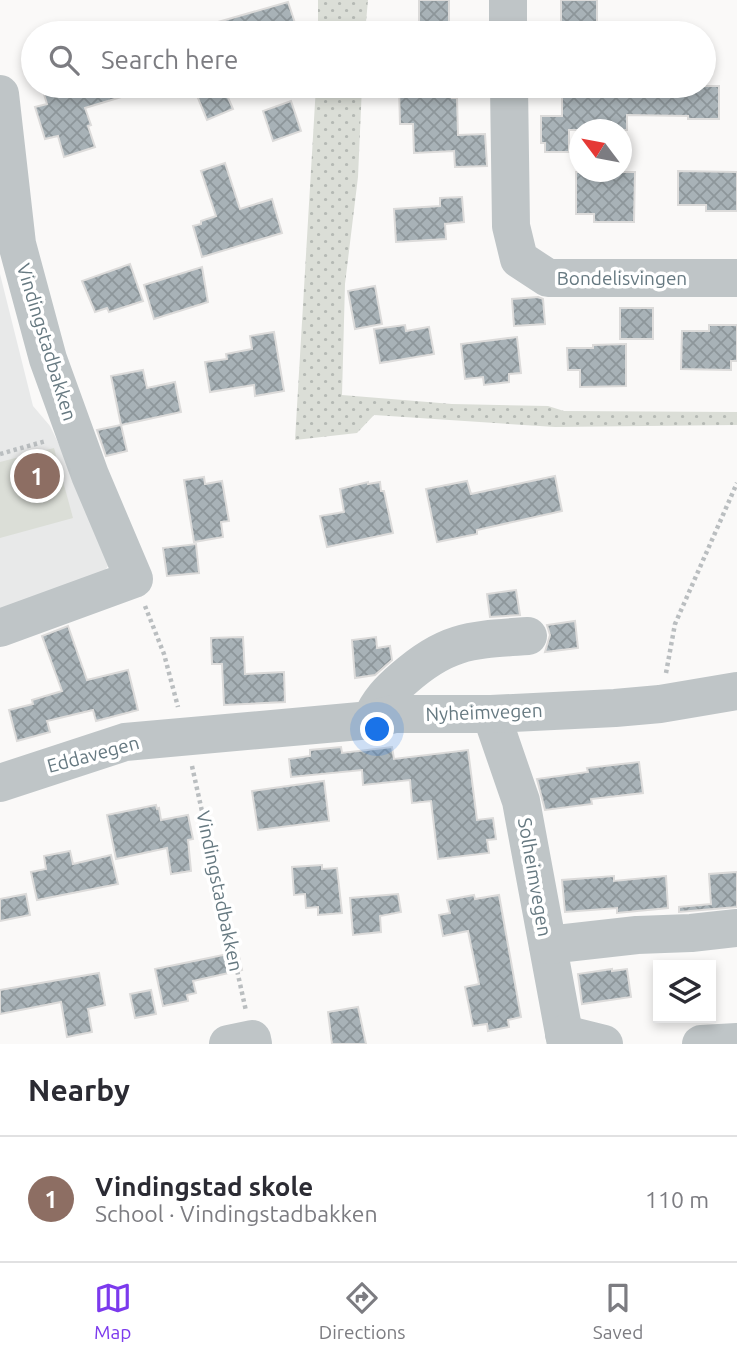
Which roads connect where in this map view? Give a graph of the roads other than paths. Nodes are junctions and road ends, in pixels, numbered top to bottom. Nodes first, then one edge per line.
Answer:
1 (508, 0) edge
2 (508, 21) edge
3 (0, 94) edge
4 (509, 98) edge
5 (737, 278) edge
6 (0, 628) edge
7 (528, 636) dead end
8 (737, 691) edge
9 (491, 714) junction
10 (371, 720) junction
11 (187, 736) joint
12 (0, 783) edge
13 (737, 928) edge
14 (548, 945) junction
15 (565, 1039) edge
16 (737, 1042) edge
17 (604, 1044) edge
18 (701, 1044) edge

1 - 2 street
3 - 6 street, Vindingstadbakken
4 - 5 street, Bondelisvingen
7 - 10 street
8 - 9 street, Nyheimvegen
9 - 10 street, Nyheimvegen
9 - 14 street, Solheimvegen
10 - 11 street, Nyheimvegen
11 - 12 street, Eddavegen
13 - 14 street
14 - 15 street, Solheimvegen
15 - 17 street
16 - 18 street

